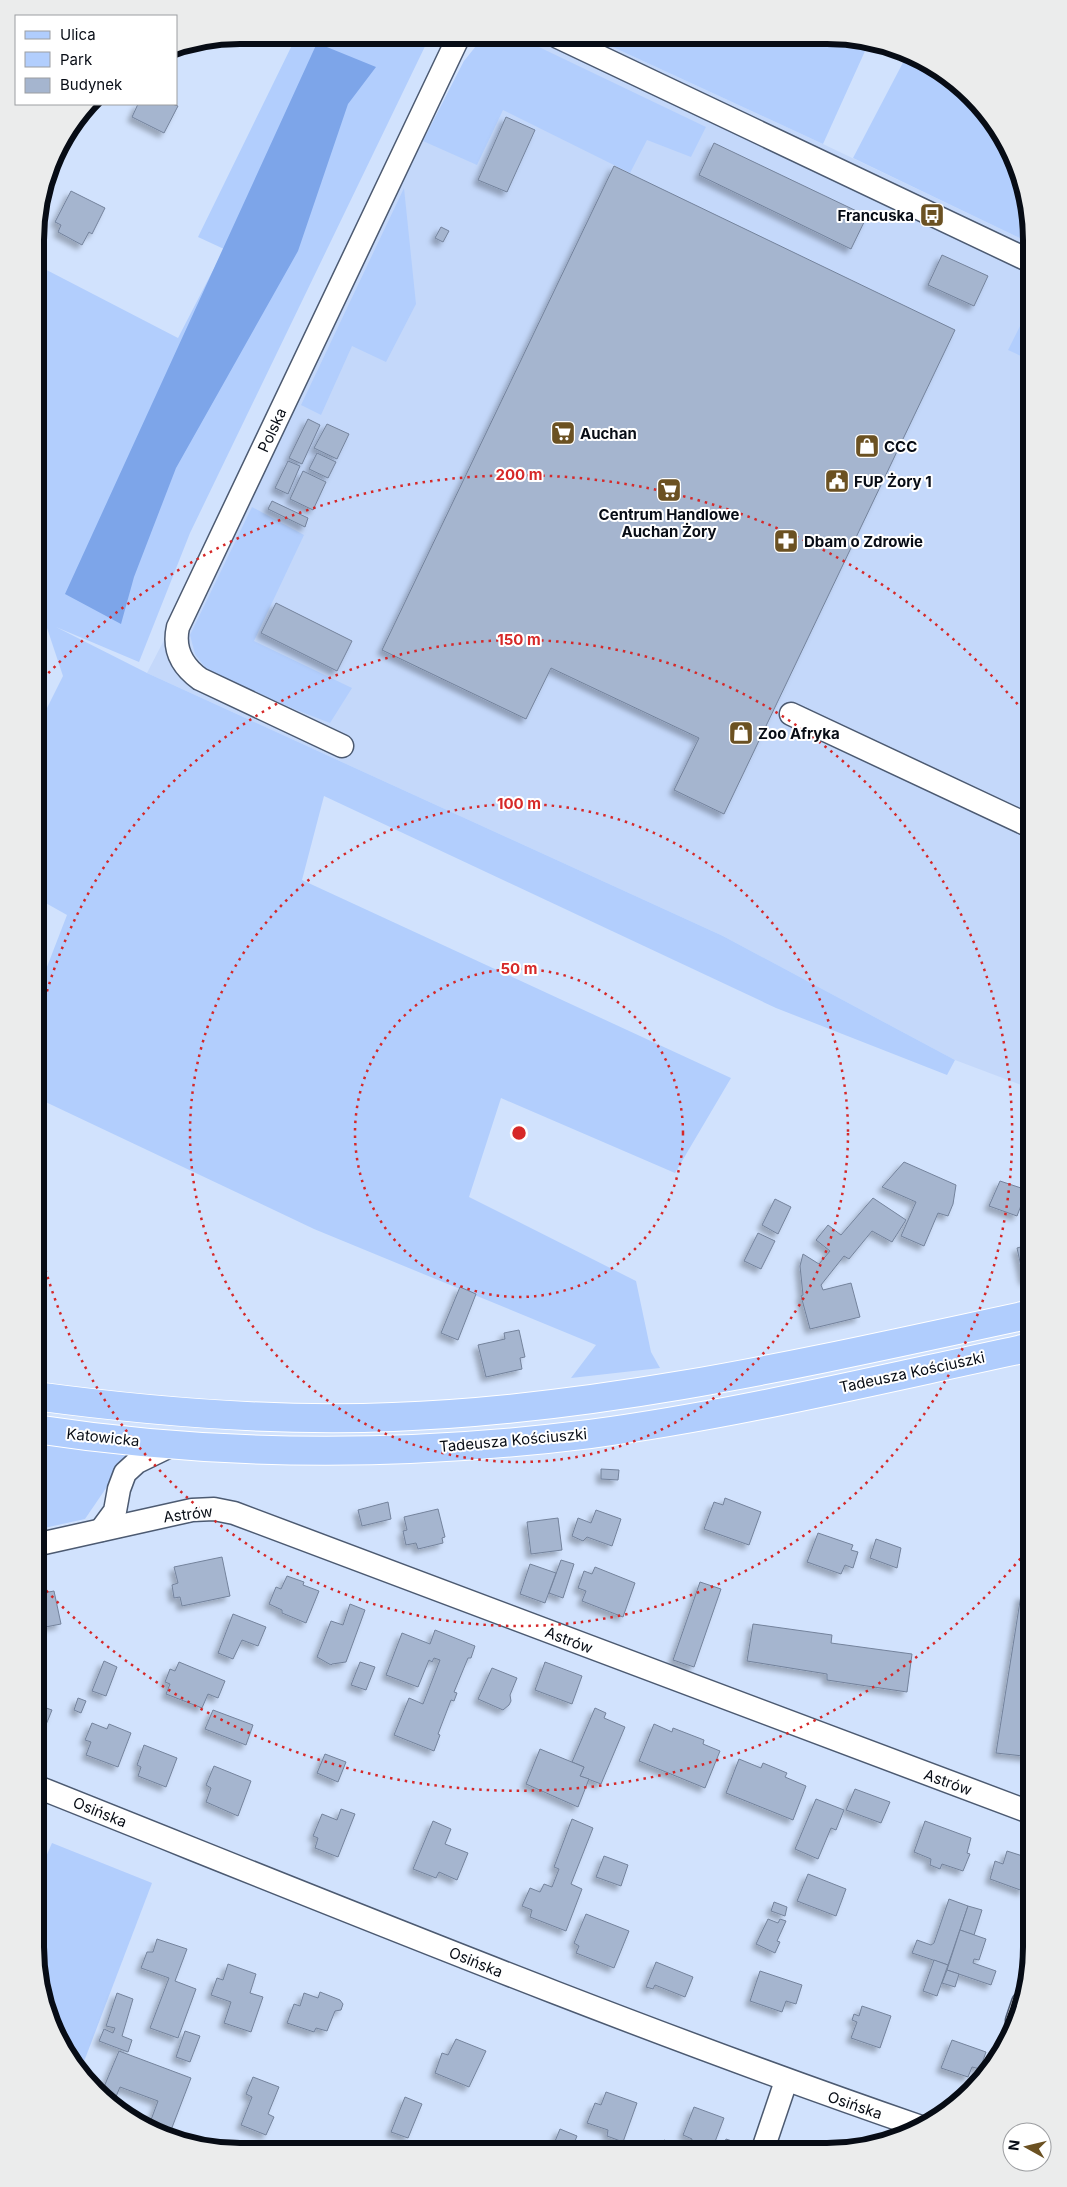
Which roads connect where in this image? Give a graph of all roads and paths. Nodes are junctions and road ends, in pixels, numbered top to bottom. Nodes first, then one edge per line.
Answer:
1 (455, 44) edge
2 (573, 44) edge
3 (1023, 258) edge
4 (791, 714) dead end
5 (342, 746) dead end
6 (1023, 823) edge
7 (1023, 1316) edge
8 (1023, 1349) edge
9 (44, 1397) edge
10 (44, 1430) edge
11 (172, 1445) junction
12 (102, 1530) junction
13 (44, 1543) edge
14 (44, 1790) edge
15 (1023, 1810) edge
16 (786, 2081) junction
17 (912, 2124) edge
18 (765, 2143) edge

1 - 5 street, Polska
2 - 3 street
4 - 6 street
7 - 9 main road, Tadeusza Kościuszki
8 - 11 main road, Tadeusza Kościuszki
10 - 11 main road, Katowicka
11 - 12 street, Tadeusza Kościuszki
12 - 13 street
12 - 15 street, Astrów
14 - 16 street, Osińska
16 - 17 street, Osińska
16 - 18 street

